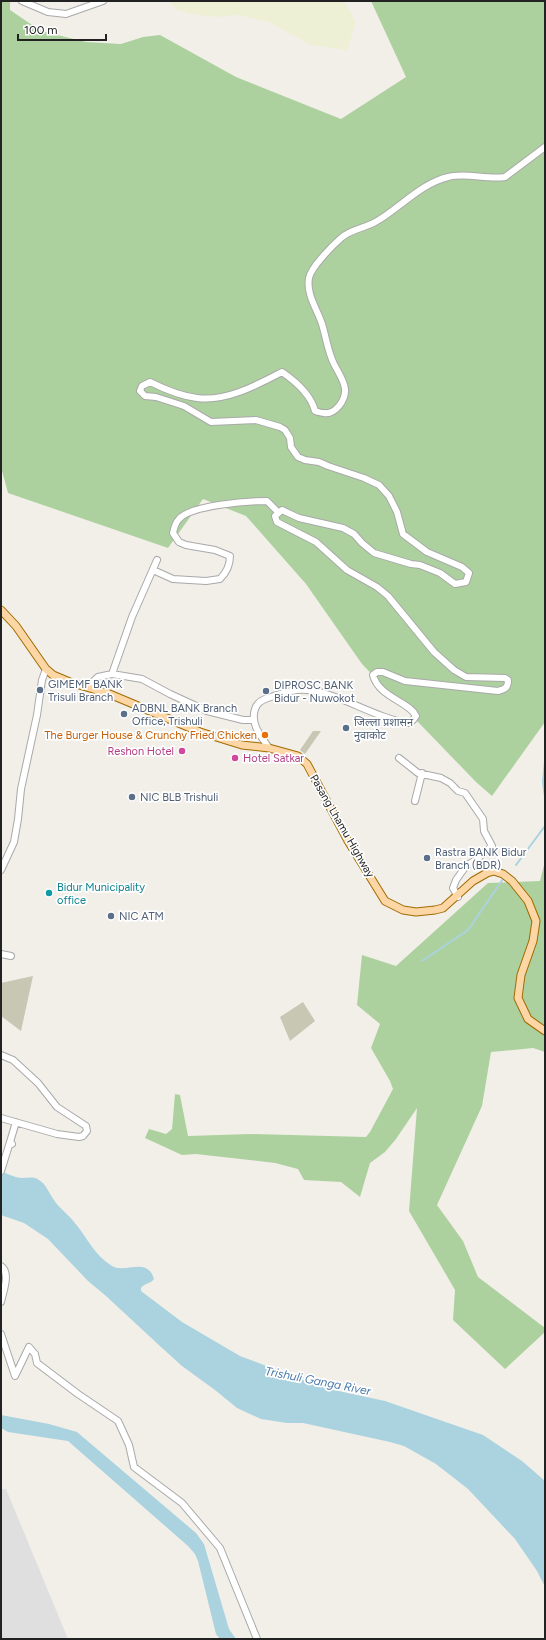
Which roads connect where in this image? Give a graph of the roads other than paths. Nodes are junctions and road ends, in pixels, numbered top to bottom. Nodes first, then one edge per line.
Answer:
1 (22, 1) edge
2 (103, 1) edge
3 (545, 148) edge
4 (278, 512) junction
5 (157, 560) dead end
6 (153, 570) junction
7 (1, 610) edge
8 (46, 669) junction
9 (112, 674) junction
10 (87, 687) junction
11 (254, 720) junction
12 (269, 748) junction
13 (399, 758) dead end
14 (422, 773) junction
15 (415, 801) dead end
16 (1, 870) edge
17 (458, 897) junction
18 (1, 954) edge
19 (11, 956) dead end
20 (545, 1031) edge
21 (1, 1056) edge
22 (1, 1118) edge
23 (16, 1122) junction
24 (1, 1171) edge
25 (1, 1266) edge
26 (1, 1302) edge
27 (1, 1334) edge
28 (258, 1639) edge

1 - 2 street
3 - 4 street
4 - 6 street
4 - 11 street
5 - 6 street
6 - 9 street
7 - 8 main road, Pasang Lhamu Highway
8 - 10 main road, Pasang Lhamu Highway
8 - 16 street
9 - 10 street
9 - 11 street
10 - 12 main road, Pasang Lhamu Highway
11 - 12 street
12 - 17 main road, Pasang Lhamu Highway
13 - 14 street
14 - 15 street
14 - 17 street
17 - 20 main road, Pasang Lhamu Highway
18 - 19 street
21 - 23 street
22 - 23 street
23 - 24 street
25 - 26 street
27 - 28 street

